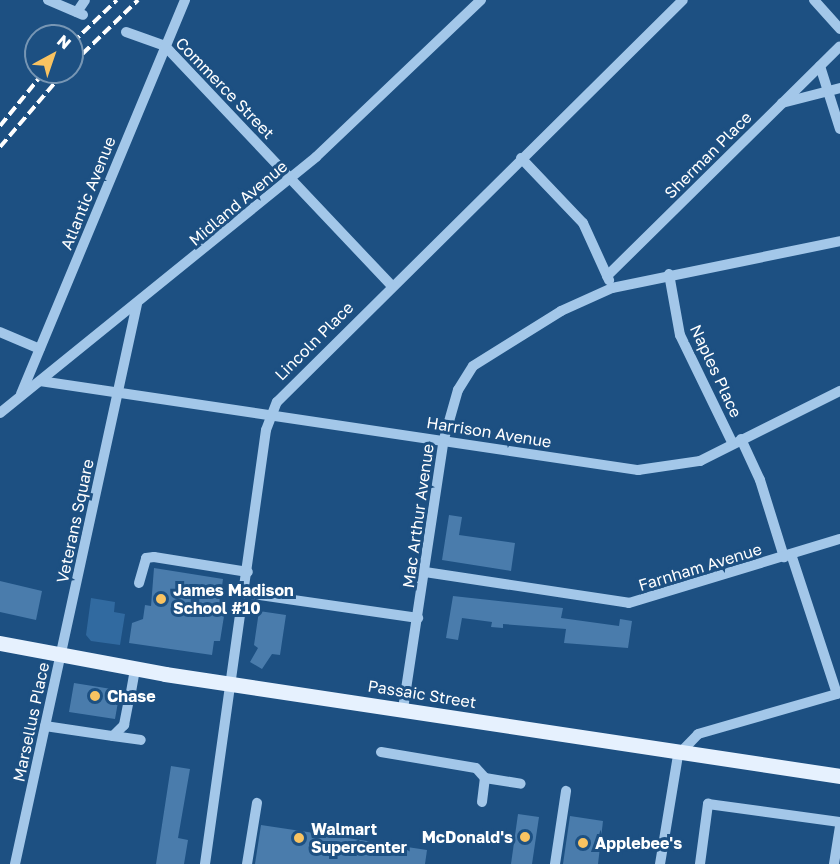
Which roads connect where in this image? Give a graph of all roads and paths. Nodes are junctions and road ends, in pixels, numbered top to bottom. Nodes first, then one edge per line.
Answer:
1 (48, 0) edge
2 (85, 0) edge
3 (185, 0) edge
4 (481, 0) edge
5 (683, 0) edge
6 (813, 0) edge
7 (840, 28) edge
8 (126, 32) dead end
9 (165, 46) junction
10 (840, 46) edge
11 (820, 66) junction
12 (840, 88) edge
13 (828, 91) junction
14 (781, 104) junction
15 (840, 129) edge
16 (521, 158) junction
17 (290, 178) junction
18 (840, 241) edge
19 (669, 274) junction
20 (607, 276) junction
21 (391, 285) junction
22 (612, 288) junction
23 (137, 304) junction
24 (0, 332) edge
25 (40, 349) junction
26 (40, 381) junction
27 (840, 391) edge
28 (118, 393) junction
29 (20, 398) junction
30 (0, 413) edge
31 (271, 415) junction
32 (444, 440) junction
33 (737, 441) junction
34 (840, 539) edge
35 (788, 555) junction
36 (248, 572) junction
37 (425, 572) junction
38 (139, 583) dead end
39 (245, 593) junction
40 (418, 618) junction
41 (0, 643) edge
42 (60, 656) junction
43 (135, 669) junction
44 (231, 683) junction
45 (130, 692) dead end
46 (839, 693) edge
47 (128, 704) dead end
48 (403, 709) junction
49 (45, 726) junction
50 (113, 736) junction
51 (141, 740) dead end
52 (381, 752) dead end
53 (678, 754) junction
54 (840, 776) edge
55 (485, 778) junction
56 (521, 784) dead end
57 (566, 791) dead end
58 (482, 802) dead end
59 (257, 803) dead end
60 (840, 824) edge
61 (15, 864) edge
62 (205, 864) edge
63 (247, 864) edge
64 (555, 864) edge
65 (660, 864) edge
66 (700, 864) edge
67 (834, 864) edge

1 - 2 street
3 - 9 street, Atlantic Avenue
4 - 17 street, Midland Avenue
5 - 16 street, Lincoln Place
6 - 7 street
8 - 9 street, Commerce Street
9 - 17 street, Commerce Street
9 - 25 street, Atlantic Avenue
10 - 11 street, Sherman Place
11 - 13 street
11 - 14 street, Sherman Place
12 - 13 street
13 - 14 street
13 - 15 street
14 - 20 street, Sherman Place
16 - 20 street
16 - 21 street, Lincoln Place
17 - 21 street, Commerce Street
17 - 23 street, Midland Avenue
18 - 19 street, Mac Arthur Avenue
19 - 22 street, Mac Arthur Avenue
19 - 33 street, Naples Place
20 - 22 street
21 - 31 street, Lincoln Place
22 - 32 street, Mac Arthur Avenue
23 - 26 street, Midland Avenue
23 - 28 street, Veterans Square
24 - 25 street
25 - 29 street, Atlantic Avenue
26 - 28 street
26 - 29 street, Midland Avenue
27 - 33 street, Harrison Avenue
28 - 31 street, Harrison Avenue
28 - 42 street, Veterans Square
29 - 30 street, Midland Avenue
31 - 32 street, Harrison Avenue
31 - 36 street, Lincoln Place
32 - 33 street, Harrison Avenue
32 - 37 street, Mac Arthur Avenue
33 - 35 street, Naples Place
34 - 35 street, Farnham Avenue
35 - 37 street, Farnham Avenue
35 - 46 street, Naples Place
36 - 38 street
36 - 39 street, Lincoln Place
37 - 40 street, Mac Arthur Avenue
39 - 40 street
39 - 44 street, Lincoln Place
40 - 48 street, Mac Arthur Avenue
41 - 42 main road, Passaic Street
42 - 43 main road, Passaic Street
42 - 49 street, Marsellus Place
43 - 44 main road, Passaic Street
43 - 45 street
44 - 48 main road, Passaic Street
44 - 62 street, Lincoln Place
46 - 53 street
47 - 50 street
48 - 53 main road, Passaic Street
49 - 50 street
49 - 61 street, Marsellus Place
50 - 51 street
52 - 55 street
53 - 54 main road, Passaic Street
53 - 65 street
55 - 56 street
55 - 58 street
57 - 64 street
59 - 63 street
60 - 66 street
60 - 67 street

